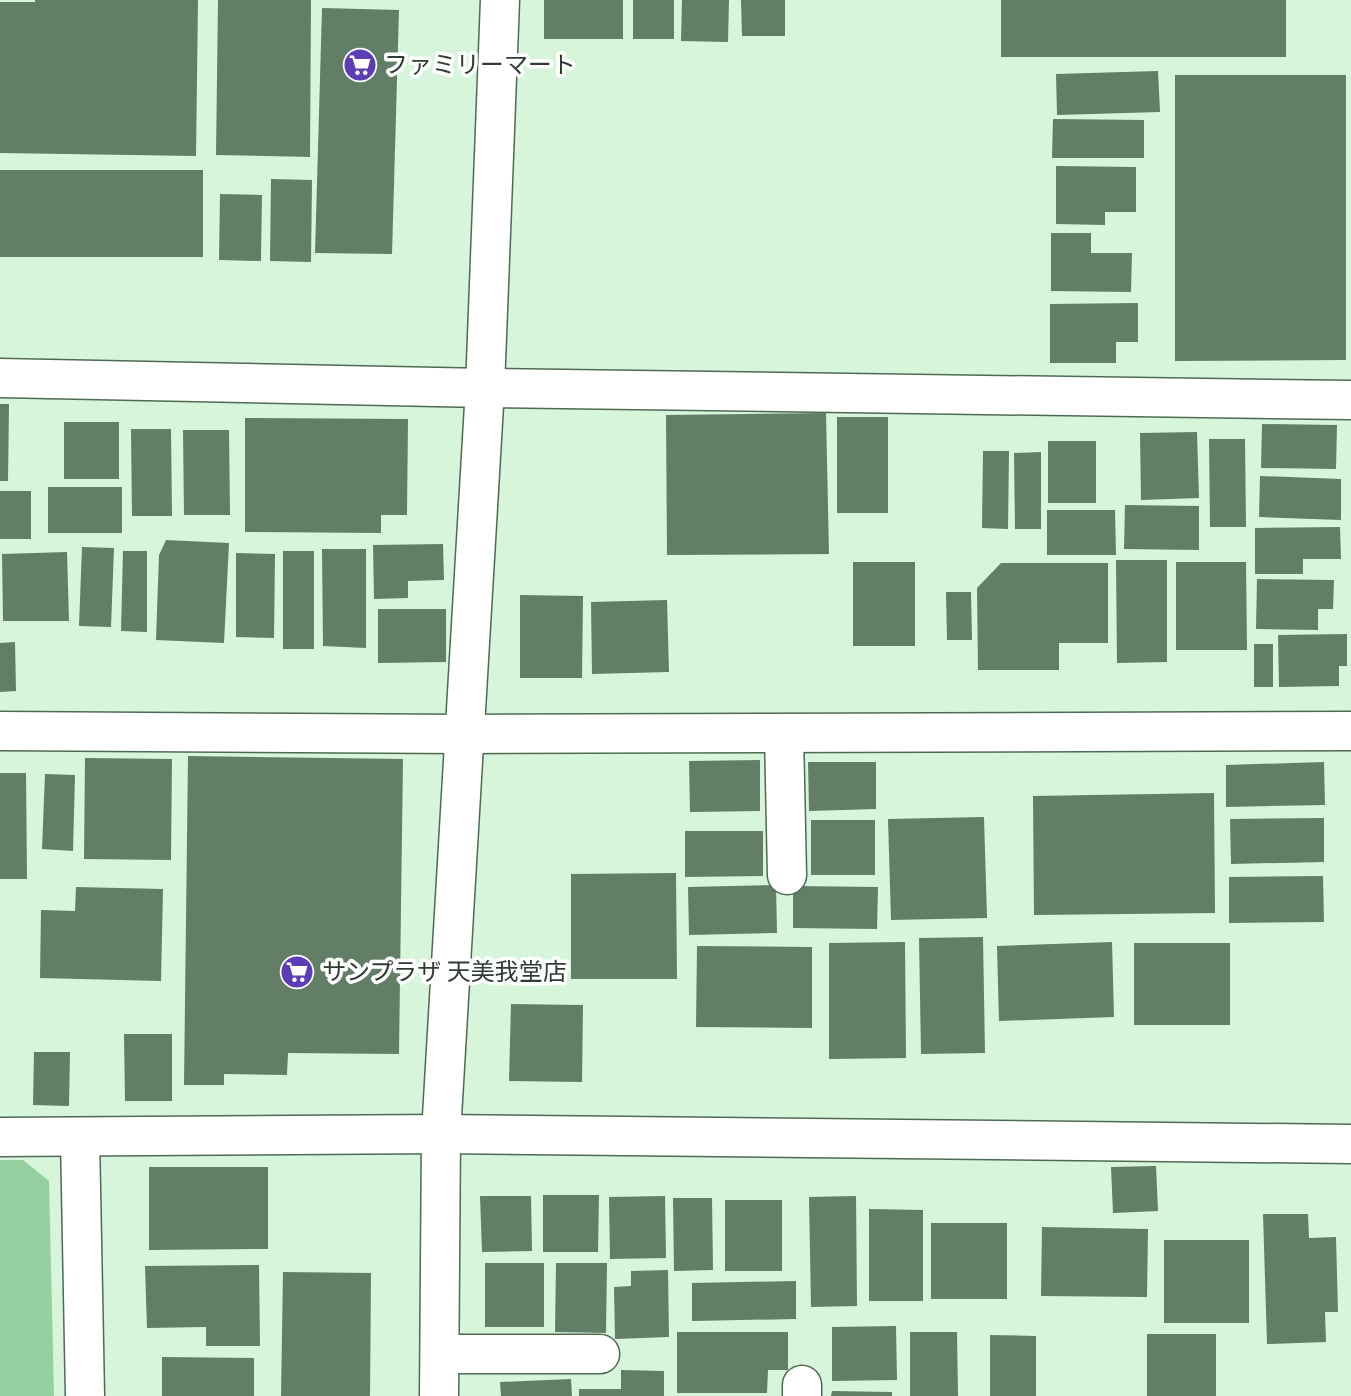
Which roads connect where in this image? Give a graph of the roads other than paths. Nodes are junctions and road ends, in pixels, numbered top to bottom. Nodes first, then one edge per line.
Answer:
1 (500, 0) edge
2 (0, 378) edge
3 (485, 388) junction
4 (1351, 400) edge
5 (0, 731) edge
6 (1351, 731) edge
7 (464, 734) junction
8 (784, 734) junction
9 (787, 874) dead end
10 (441, 1134) junction
11 (0, 1137) edge
12 (80, 1137) junction
13 (1351, 1144) edge
14 (440, 1354) junction
15 (600, 1354) dead end
16 (85, 1396) edge
17 (439, 1396) edge

1 - 3 street
2 - 3 street
3 - 4 street
3 - 7 street
5 - 7 street
6 - 8 street
7 - 8 street
7 - 10 street
8 - 9 street
10 - 12 street
10 - 13 street
10 - 14 street
11 - 12 street
12 - 16 street
14 - 15 street
14 - 17 street

